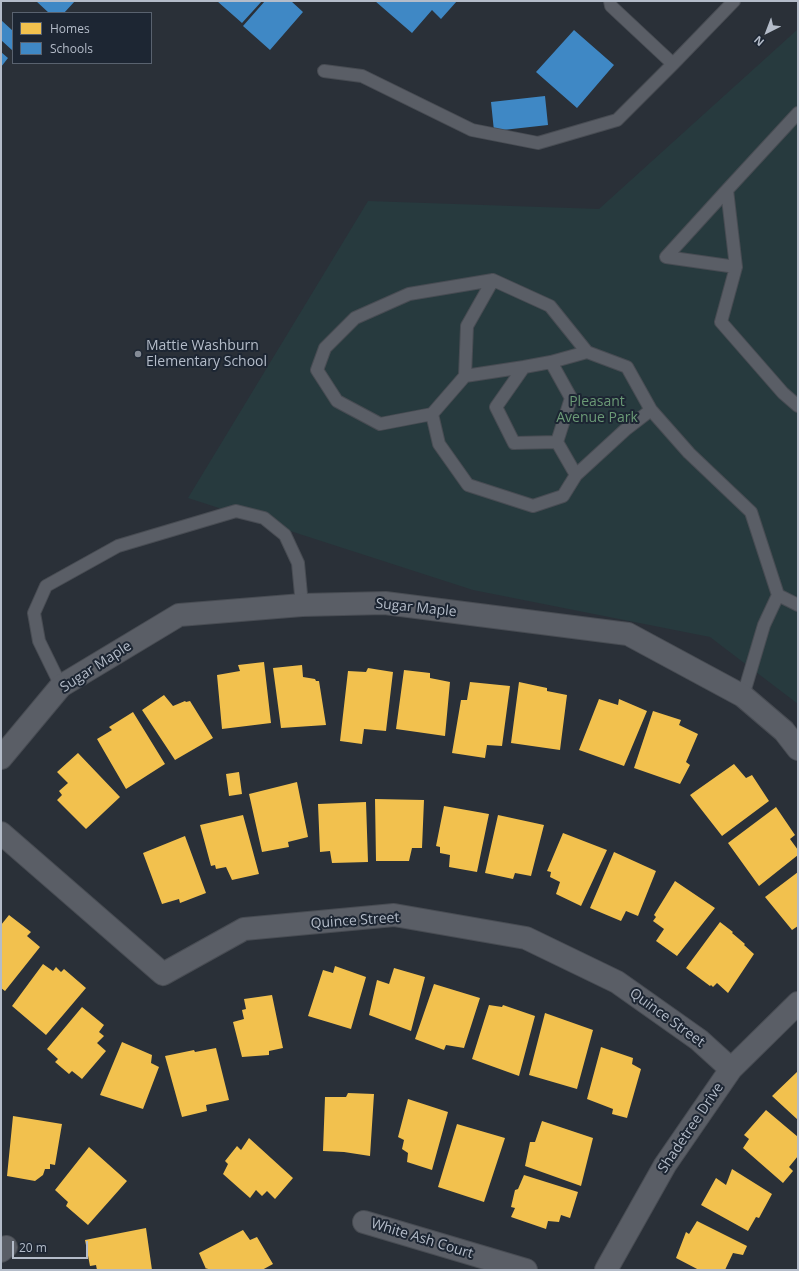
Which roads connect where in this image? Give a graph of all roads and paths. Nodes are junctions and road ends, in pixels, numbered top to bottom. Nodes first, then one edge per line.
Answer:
1 (610, 1) edge
2 (734, 1) edge
3 (673, 64) junction
4 (324, 71) dead end
5 (798, 113) edge
6 (727, 190) junction
7 (736, 267) junction
8 (493, 280) junction
9 (587, 352) junction
10 (551, 362) junction
11 (524, 366) junction
12 (465, 376) junction
13 (798, 406) edge
14 (651, 410) junction
15 (432, 414) junction
16 (557, 442) junction
17 (576, 475) junction
18 (778, 595) junction
19 (302, 605) junction
20 (798, 605) edge
21 (61, 686) junction
22 (743, 696) junction
23 (798, 749) edge
24 (1, 758) edge
25 (1, 833) edge
26 (798, 1003) edge
27 (731, 1069) junction
28 (364, 1222) dead end
29 (526, 1270) edge
30 (606, 1270) edge

1 - 3 lane
2 - 3 lane
3 - 4 lane
5 - 6 lane
6 - 7 lane
6 - 7 lane
7 - 13 lane
8 - 9 lane
8 - 12 lane
8 - 15 lane
9 - 10 lane
9 - 14 lane
10 - 11 lane
10 - 16 lane
11 - 12 lane
11 - 16 lane
12 - 15 lane
14 - 17 lane
14 - 18 lane
15 - 17 lane
16 - 17 lane
18 - 20 lane
18 - 22 lane
19 - 21 street, Sugar Maple
19 - 21 lane
19 - 22 street, Sugar Maple
21 - 24 street, Sugar Maple
22 - 23 street, Sugar Maple
25 - 27 street, Quince Street
26 - 27 street, Shadetree Drive
27 - 30 street, Shadetree Drive
28 - 29 street, White Ash Court

